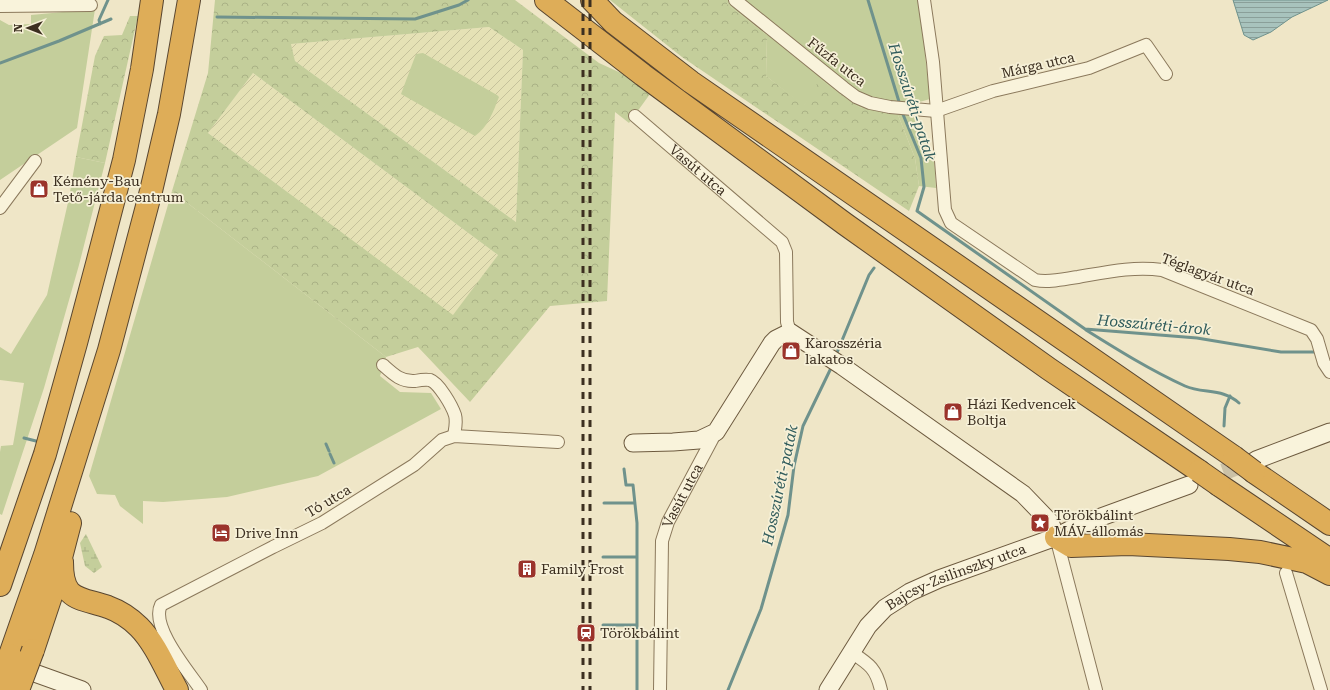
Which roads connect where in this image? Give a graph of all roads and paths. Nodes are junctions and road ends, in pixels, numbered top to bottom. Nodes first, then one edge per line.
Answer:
1 (152, 0) edge
2 (189, 0) edge
3 (546, 0) edge
4 (592, 0) edge
5 (736, 0) edge
6 (924, 0) edge
7 (91, 5) dead end
8 (0, 6) edge
9 (1166, 74) dead end
10 (936, 111) junction
11 (635, 116) dead end
12 (35, 161) dead end
13 (0, 208) edge
14 (790, 332) junction
15 (383, 365) dead end
16 (1327, 368) edge
17 (716, 432) junction
18 (1330, 432) edge
19 (454, 436) junction
20 (558, 442) dead end
21 (633, 443) dead end
22 (1255, 466) junction
23 (78, 468) junction
24 (1194, 478) junction
25 (1330, 524) edge
26 (1056, 537) junction
27 (62, 553) junction
28 (1330, 560) edge
29 (1286, 573) dead end
30 (1330, 574) edge
31 (0, 585) edge
32 (24, 646) junction
33 (851, 652) junction
34 (0, 660) edge
35 (0, 683) edge
36 (18, 690) edge
37 (82, 690) edge
38 (177, 690) edge
39 (201, 690) edge
40 (660, 690) edge
41 (828, 690) edge
42 (881, 690) edge
43 (1096, 690) edge
44 (1321, 690) edge

1 - 31 highway
2 - 23 highway
3 - 24 highway
4 - 22 highway, bridge
5 - 10 street, Fűzfa utca
6 - 10 street, Téglagyár utca
7 - 8 street
9 - 10 street, Márga utca
10 - 16 street, Téglagyár utca
11 - 14 street, Vasút utca
12 - 13 street
14 - 17 main road, Vasút utca
14 - 26 main road
15 - 19 street
17 - 21 main road
17 - 40 street, Vasút utca
18 - 22 main road
19 - 20 street
19 - 39 street, Tó utca
22 - 25 highway
23 - 27 highway
23 - 32 highway
24 - 26 main road, Bajcsy-Zsilinszky utca
24 - 28 highway, bridge
26 - 30 highway
26 - 33 main road, Bajcsy-Zsilinszky utca
26 - 43 street
27 - 32 highway
27 - 38 highway
29 - 44 street
32 - 35 highway, bridge
32 - 36 highway, bridge
33 - 41 main road, Bajcsy-Zsilinszky utca
33 - 42 street
34 - 37 main road

